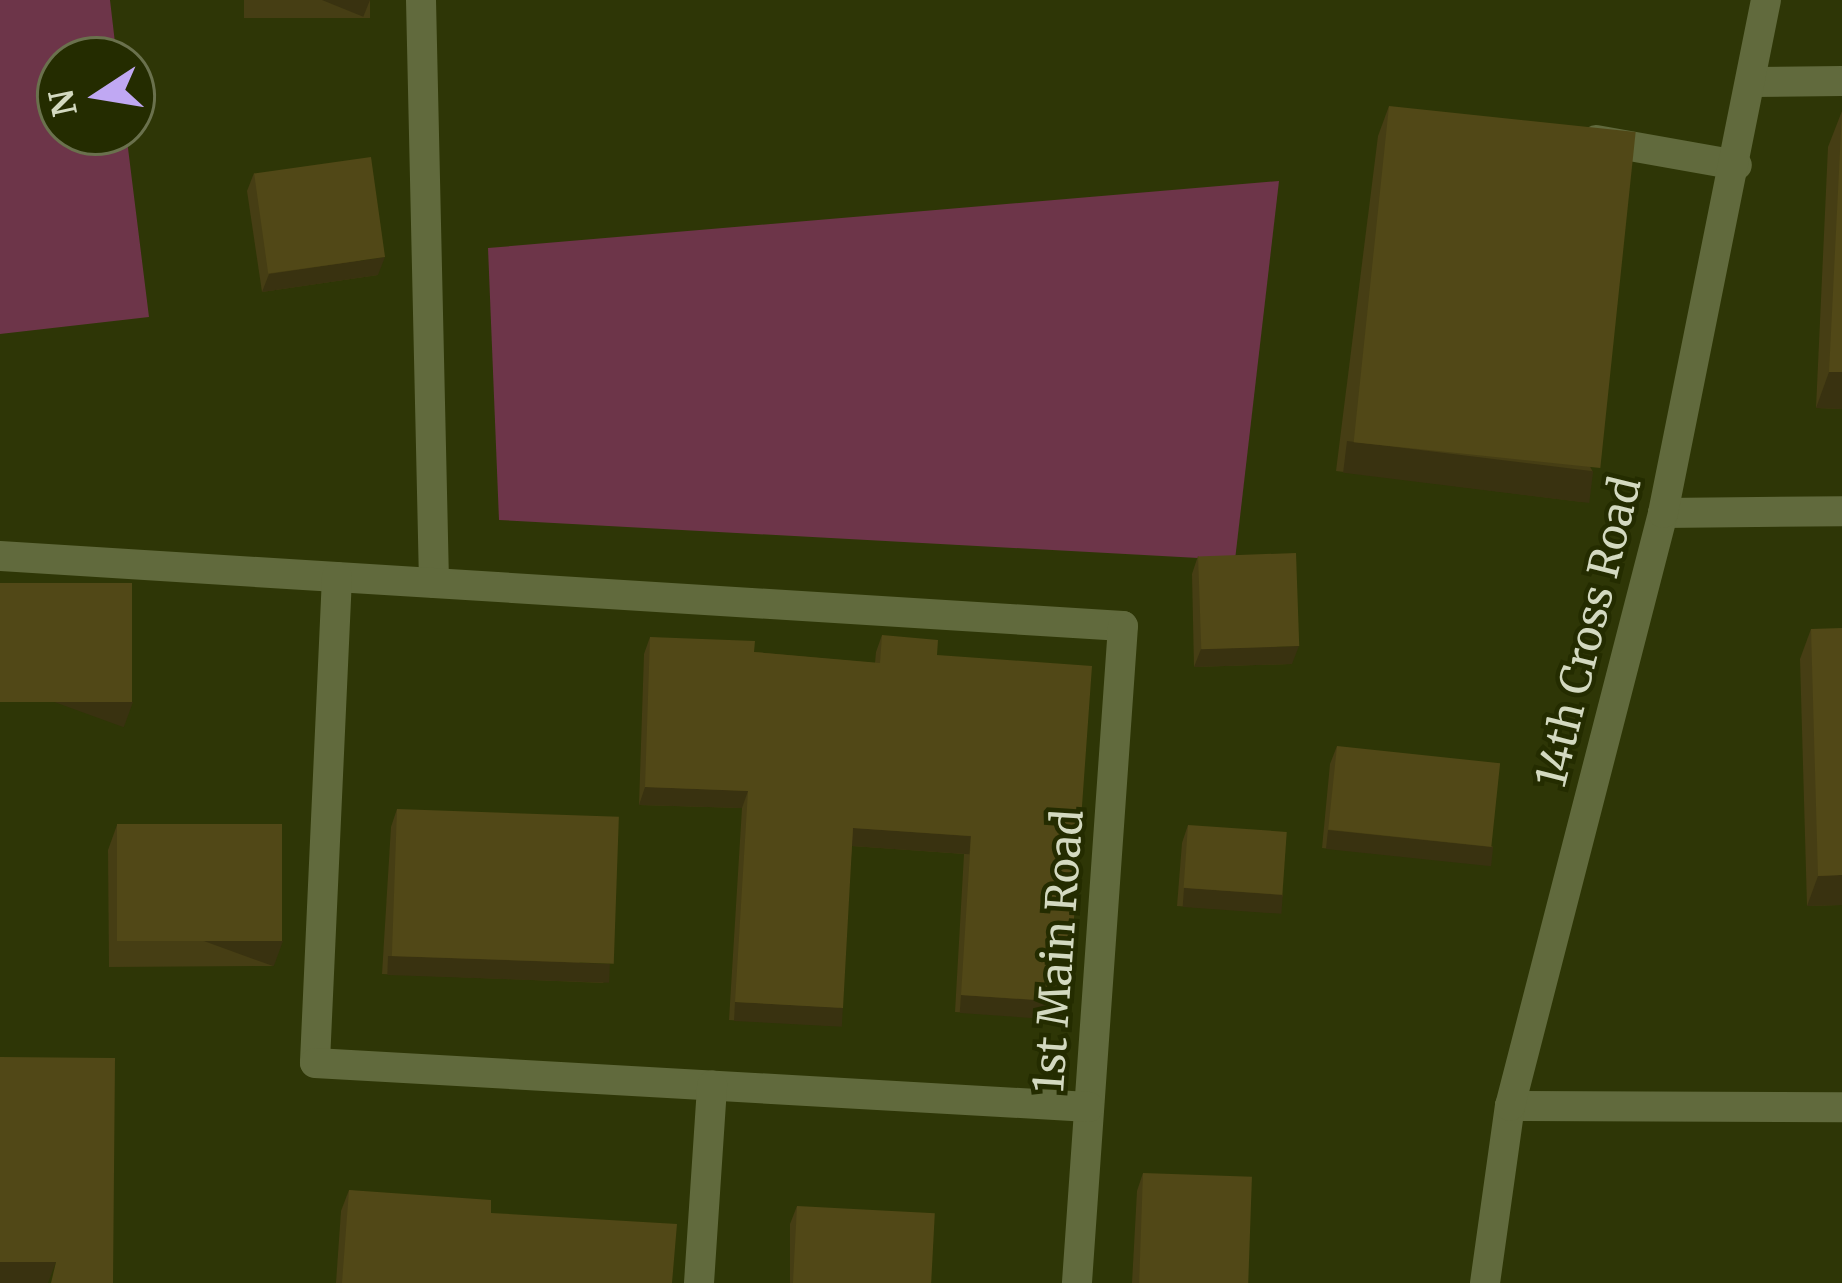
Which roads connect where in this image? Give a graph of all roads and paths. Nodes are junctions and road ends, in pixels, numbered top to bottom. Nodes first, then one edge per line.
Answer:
1 (421, 0) edge
2 (1766, 0) edge
3 (1842, 81) edge
4 (1754, 82) junction
5 (1565, 137) edge
6 (1737, 165) junction
7 (1842, 511) edge
8 (1663, 513) junction
9 (0, 556) edge
10 (337, 578) junction
11 (434, 583) junction
12 (712, 1085) junction
13 (1510, 1106) junction
14 (1089, 1107) junction
15 (1842, 1107) edge
16 (699, 1283) edge
17 (1077, 1283) edge
18 (1485, 1283) edge

1 - 11 street
2 - 4 street, 14th Cross Road
3 - 4 street
4 - 6 street, 14th Cross Road
5 - 6 street
6 - 8 street, 14th Cross Road
7 - 8 street
8 - 13 street, 14th Cross Road
9 - 10 street
10 - 11 street
10 - 12 street
11 - 14 street, 1st Main Road
12 - 14 street
12 - 16 street
13 - 15 street
13 - 18 street, 14th Cross Road
14 - 17 street, 1st Main Road

